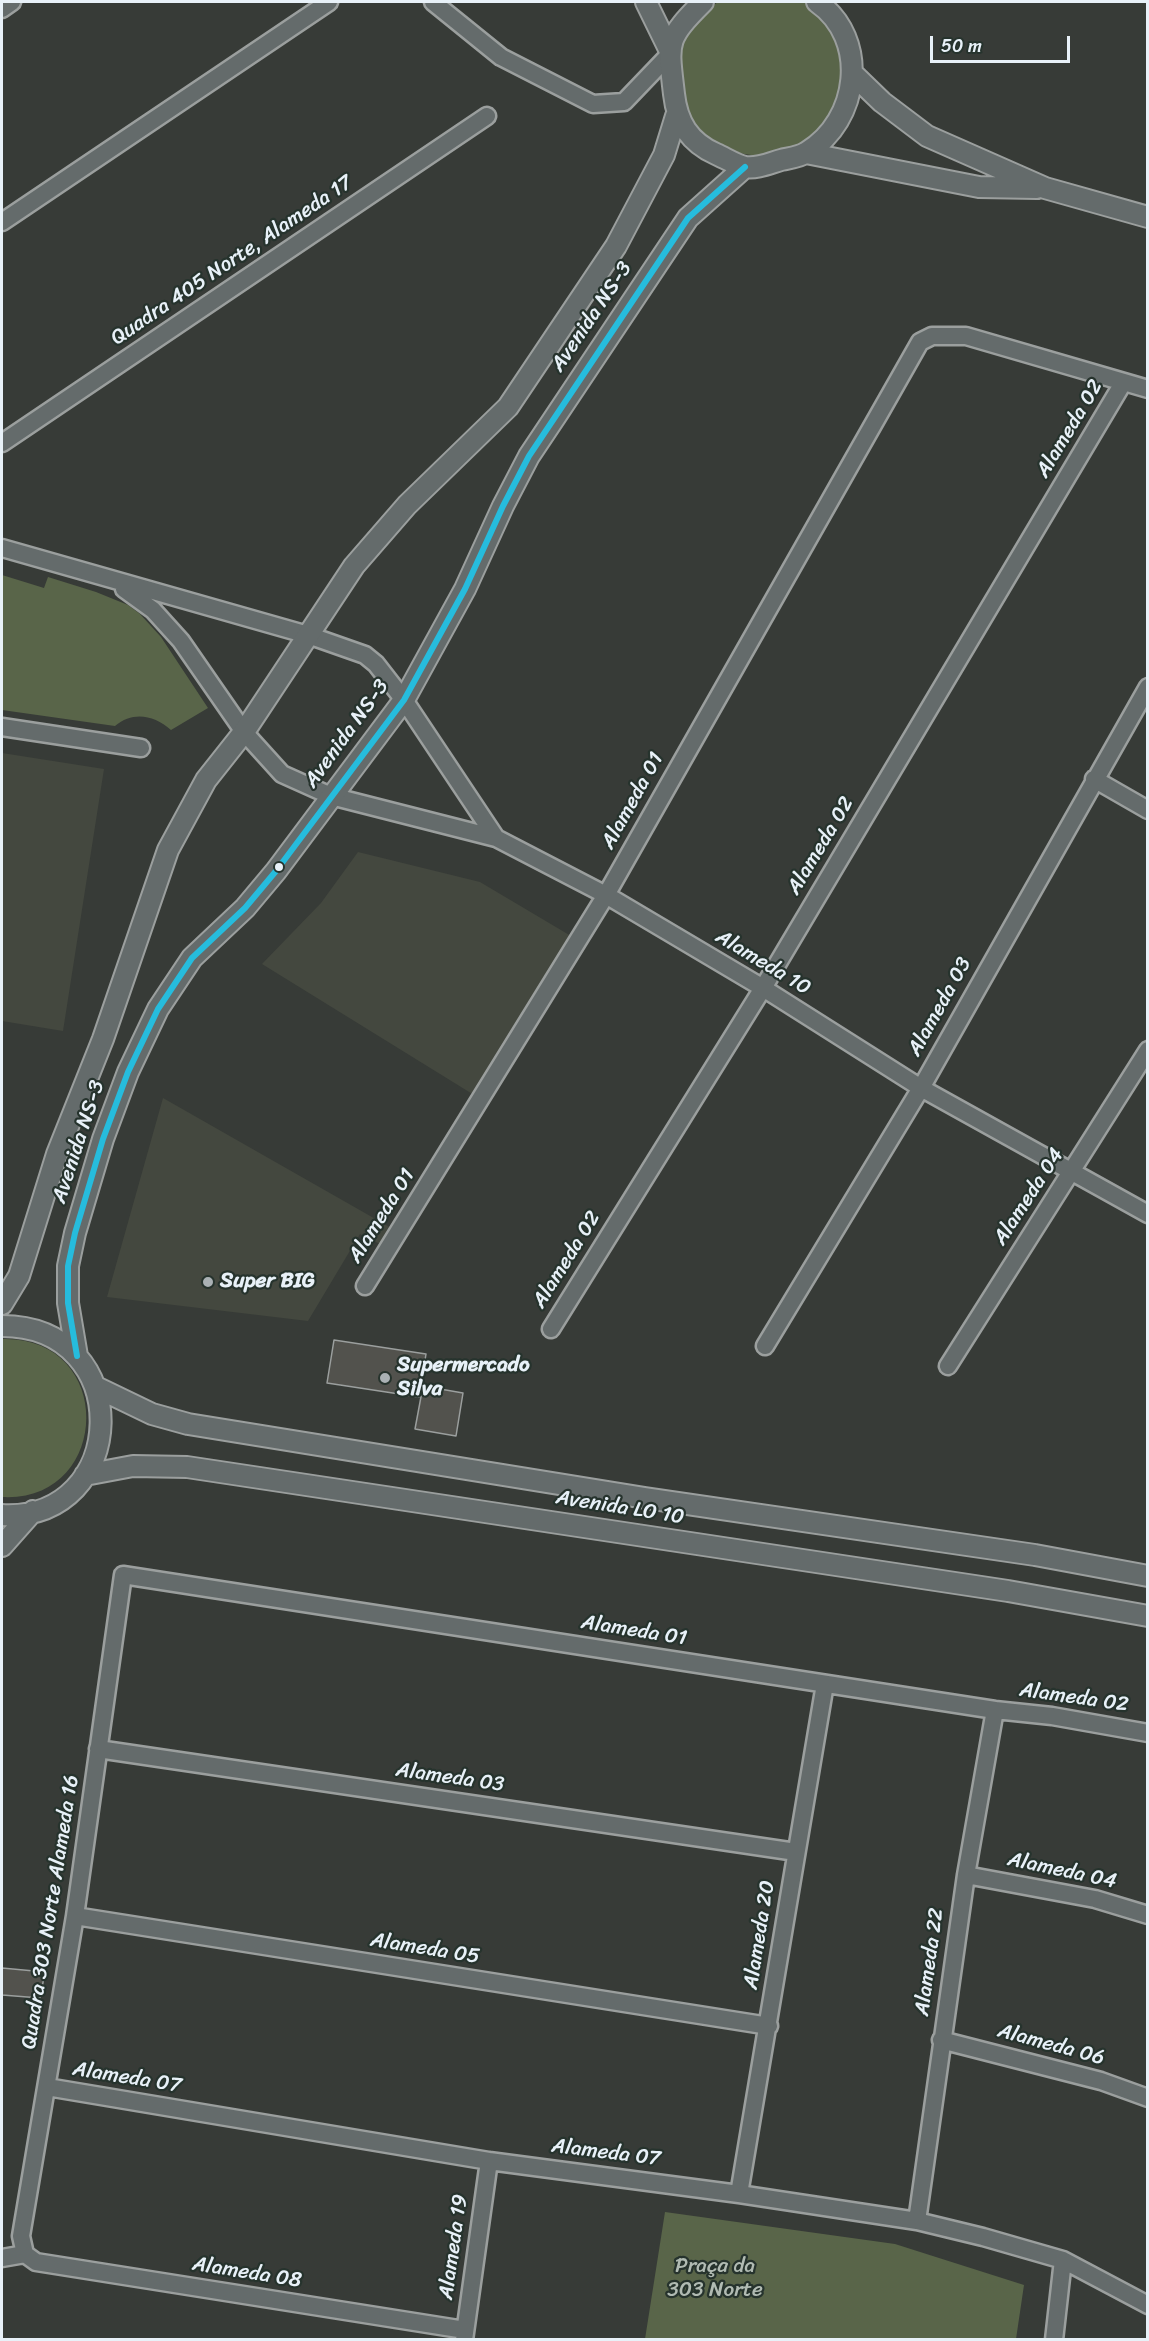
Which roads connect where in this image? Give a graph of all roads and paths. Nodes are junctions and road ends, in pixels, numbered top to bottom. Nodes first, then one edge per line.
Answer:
1 (12, 2) edge
2 (329, 2) edge
3 (433, 2) edge
4 (646, 2) edge
5 (703, 2) edge
6 (817, 2) edge
7 (2, 9) edge
8 (669, 52) junction
9 (853, 74) junction
10 (487, 116) dead end
11 (676, 116) junction
12 (806, 153) junction
13 (745, 167) junction
14 (1045, 188) junction
15 (1148, 217) edge
16 (2, 222) edge
17 (1123, 383) junction
18 (1148, 388) edge
19 (2, 443) edge
20 (2, 548) edge
21 (111, 581) junction
22 (308, 635) junction
23 (1148, 687) edge
24 (404, 700) junction
25 (2, 727) edge
26 (244, 732) junction
27 (141, 748) dead end
28 (1094, 779) junction
29 (331, 796) junction
30 (1148, 810) edge
31 (496, 838) junction
32 (606, 895) junction
33 (763, 988) junction
34 (1145, 1060) edge
35 (921, 1088) junction
36 (1071, 1173) junction
37 (1148, 1214) edge
38 (365, 1286) dead end
39 (2, 1304) edge
40 (2, 1326) edge
41 (551, 1329) dead end
42 (765, 1346) dead end
43 (77, 1356) junction
44 (948, 1366) dead end
45 (96, 1387) junction
46 (85, 1475) junction
47 (33, 1511) junction
48 (2, 1515) edge
49 (2, 1546) edge
50 (123, 1575) joint
51 (1148, 1576) edge
52 (1148, 1616) edge
53 (825, 1684) junction
54 (994, 1710) junction
55 (1148, 1732) edge
56 (98, 1749) junction
57 (796, 1852) junction
58 (966, 1875) junction
59 (1148, 1915) edge
60 (75, 1916) junction
61 (769, 2026) junction
62 (941, 2040) junction
63 (47, 2087) junction
64 (1148, 2098) edge
65 (489, 2161) junction
66 (739, 2194) junction
67 (917, 2222) junction
68 (25, 2254) junction
69 (2, 2258) edge
70 (1063, 2260) junction
71 (1148, 2305) edge
72 (465, 2335) edge
73 (1054, 2340) edge

1 - 7 street
2 - 16 street
3 - 8 street
4 - 8 street
5 - 8 street
6 - 9 street
8 - 11 street
9 - 12 street
9 - 14 street
10 - 19 street, Quadra 405 Norte, Alameda 17
11 - 13 street
11 - 22 street, Avenida NS-3
12 - 13 street
12 - 14 street
13 - 24 street, Avenida NS-3
14 - 15 street
17 - 18 street
17 - 32 street, Alameda 01
17 - 33 street, Alameda 02
20 - 21 street, Alameda 10
21 - 22 street, Alameda 10
21 - 26 street
22 - 24 street, Alameda 10
22 - 26 street, Avenida NS-3
23 - 28 street, Alameda 03
24 - 29 street, Avenida NS-3
24 - 31 street, Alameda 10
25 - 27 street
26 - 29 street
26 - 39 street, Avenida NS-3
28 - 30 street
28 - 35 street, Alameda 03
29 - 31 street
29 - 43 street, Avenida NS-3
31 - 32 street, Alameda 10
32 - 33 street, Alameda 10
32 - 38 street, Alameda 01
33 - 35 street, Alameda 10
33 - 41 street, Alameda 02
34 - 36 street, Alameda 04
35 - 36 street, Alameda 10
35 - 42 street, Alameda 03
36 - 37 street, Alameda 10
36 - 44 street, Alameda 04
40 - 43 street, Avenida NS-3
43 - 45 street, Avenida NS-3
45 - 46 street, Avenida NS-3
45 - 51 street, Avenida LO 10
46 - 47 street, Avenida NS-3
46 - 52 street, Avenida LO 10
47 - 48 street, Avenida NS-3
47 - 49 street
50 - 53 street, Alameda 01
50 - 56 street, Quadra 303 Norte Alameda 16
53 - 54 street, Alameda 01
53 - 57 street, Alameda 20
54 - 55 street, Alameda 02
54 - 58 street, Alameda 22
56 - 57 street, Alameda 03
56 - 60 street, Quadra 303 Norte Alameda 16
57 - 61 street, Alameda 20
58 - 59 street, Alameda 04
58 - 62 street, Alameda 22
60 - 61 street, Alameda 05
60 - 63 street, Quadra 303 Norte Alameda 16
61 - 66 street, Alameda 20
62 - 64 street, Alameda 06
62 - 67 street, Alameda 22
63 - 65 street, Alameda 07
63 - 68 street, Quadra 303 Norte Alameda 16
65 - 66 street, Alameda 07
65 - 72 street, Alameda 19
66 - 67 street, Alameda 07
67 - 70 street, Alameda 07
68 - 69 street
68 - 72 street, Alameda 08
70 - 71 street, Alameda 07
70 - 73 street

